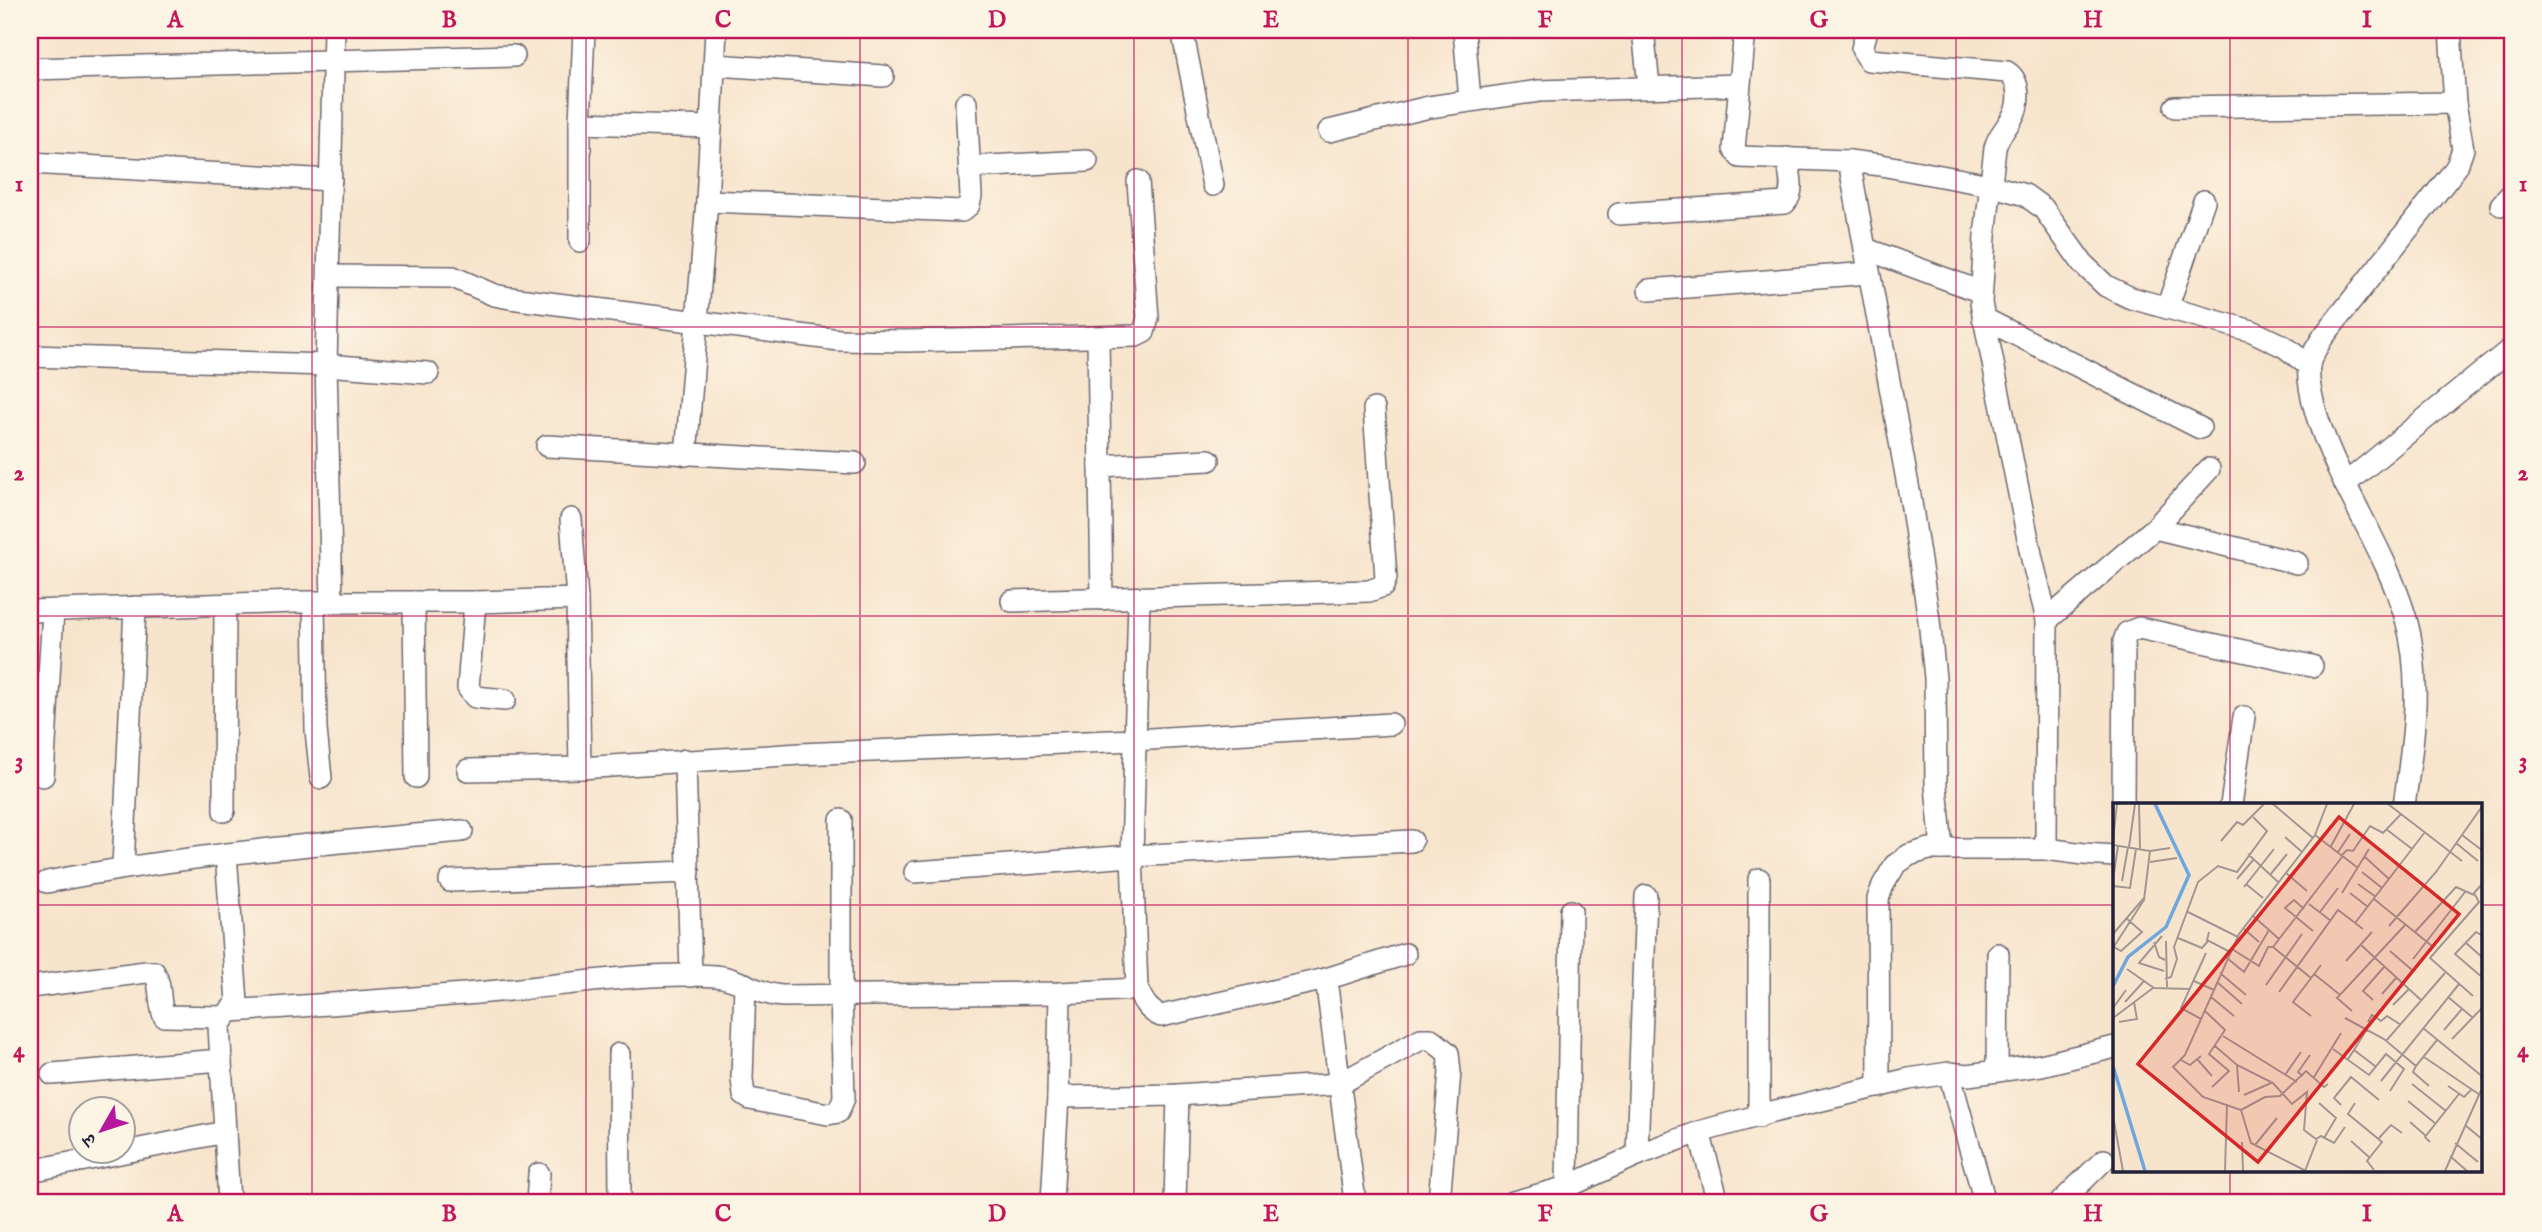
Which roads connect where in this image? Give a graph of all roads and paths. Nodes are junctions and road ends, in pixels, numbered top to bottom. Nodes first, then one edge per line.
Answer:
1 (334, 30) edge
2 (584, 30) edge
3 (716, 30) edge
4 (1182, 30) edge
5 (1464, 30) edge
6 (1643, 30) edge
7 (1745, 30) edge
8 (1867, 30) edge
9 (2450, 30) edge
10 (514, 56) dead end
11 (332, 62) junction
12 (715, 65) junction
13 (30, 69) edge
14 (883, 76) dead end
15 (1739, 85) junction
16 (1649, 86) junction
17 (1470, 100) junction
18 (966, 103) dead end
19 (2455, 103) junction
20 (2175, 107) dead end
21 (580, 123) junction
22 (711, 127) junction
23 (1329, 131) dead end
24 (1787, 158) junction
25 (1087, 161) dead end
26 (1849, 161) junction
27 (30, 163) edge
28 (970, 167) junction
29 (331, 180) junction
30 (1138, 181) dead end
31 (1213, 185) dead end
32 (1990, 186) junction
33 (707, 201) junction
34 (2204, 201) dead end
35 (1619, 214) dead end
36 (580, 240) dead end
37 (1866, 250) junction
38 (1869, 273) junction
39 (329, 276) junction
40 (1649, 290) dead end
41 (1981, 292) junction
42 (2167, 308) junction
43 (1983, 318) junction
44 (697, 323) junction
45 (1098, 338) junction
46 (2512, 348) edge
47 (30, 356) edge
48 (327, 365) junction
49 (2309, 366) junction
50 (428, 373) dead end
51 (1374, 409) dead end
52 (2200, 428) dead end
53 (547, 446) dead end
54 (686, 455) junction
55 (1209, 460) dead end
56 (855, 463) dead end
57 (1100, 466) junction
58 (2209, 470) dead end
59 (2345, 484) junction
60 (571, 519) dead end
61 (2155, 527) junction
62 (2297, 563) dead end
63 (577, 599) junction
64 (1102, 599) junction
65 (1139, 599) junction
66 (1013, 601) dead end
67 (323, 602) junction
68 (414, 602) junction
69 (475, 602) junction
70 (225, 605) junction
71 (135, 607) junction
72 (30, 611) edge
73 (53, 611) junction
74 (2047, 620) junction
75 (2312, 666) dead end
76 (505, 700) dead end
77 (2245, 717) dead end
78 (1391, 724) dead end
79 (1134, 740) junction
80 (685, 760) junction
81 (580, 768) junction
82 (468, 770) dead end
83 (43, 776) dead end
84 (416, 777) dead end
85 (321, 778) dead end
86 (2123, 803) edge
87 (2231, 803) edge
88 (2404, 803) edge
89 (224, 811) dead end
90 (841, 820) dead end
91 (463, 831) dead end
92 (1412, 841) dead end
93 (1942, 849) junction
94 (2046, 849) junction
95 (226, 854) junction
96 (1132, 856) junction
97 (2113, 856) edge
98 (123, 867) junction
99 (689, 872) junction
100 (915, 872) dead end
101 (1759, 879) dead end
102 (450, 881) dead end
103 (47, 882) dead end
104 (1646, 896) dead end
105 (1571, 911) dead end
106 (1405, 954) dead end
107 (1998, 954) dead end
108 (691, 976) junction
109 (1326, 979) junction
110 (745, 984) junction
111 (30, 986) edge
112 (1137, 989) junction
113 (1060, 993) junction
114 (841, 995) junction
115 (227, 1014) junction
116 (2113, 1048) edge
117 (620, 1054) dead end
118 (220, 1060) junction
119 (1997, 1071) junction
120 (1949, 1073) junction
121 (52, 1074) dead end
122 (1339, 1084) junction
123 (1879, 1087) junction
124 (1178, 1095) junction
125 (1058, 1097) junction
126 (1759, 1117) junction
127 (225, 1132) junction
128 (1699, 1132) junction
129 (1637, 1155) junction
130 (2104, 1160) dead end
131 (30, 1171) edge
132 (538, 1174) dead end
133 (1567, 1187) junction
134 (229, 1202) edge
135 (537, 1202) edge
136 (620, 1202) edge
137 (1052, 1202) edge
138 (1175, 1202) edge
139 (1355, 1202) edge
140 (1439, 1202) edge
141 (1513, 1202) edge
142 (1718, 1202) edge
143 (1984, 1202) edge
144 (2061, 1202) edge

1 - 11 street
2 - 21 street
3 - 12 street
4 - 31 street
5 - 17 street
6 - 16 street
7 - 15 street
8 - 32 street
9 - 19 street
10 - 11 street
11 - 13 street
11 - 29 street
12 - 14 street
12 - 22 street
15 - 16 street
15 - 24 street
16 - 17 street
17 - 23 street
18 - 28 street
19 - 20 street
19 - 49 street
21 - 22 street
21 - 36 street
22 - 33 street
24 - 26 street
24 - 35 street
25 - 28 street
26 - 32 street
26 - 37 street
27 - 29 street
28 - 33 street
29 - 39 street
30 - 45 street
32 - 41 street
32 - 42 street
33 - 44 street
34 - 42 street
37 - 38 street
37 - 41 street
38 - 40 street
38 - 93 street
39 - 44 street
39 - 48 street
41 - 43 street
42 - 49 street
43 - 52 street
43 - 74 street
44 - 45 street
44 - 54 street
45 - 57 street
46 - 59 street
47 - 48 street
48 - 50 street
48 - 67 street
49 - 59 street
51 - 65 street
53 - 54 street
54 - 56 street
55 - 57 street
57 - 64 street
58 - 61 street
59 - 88 street
60 - 63 street
61 - 62 street
61 - 74 street
63 - 69 street
63 - 81 street
64 - 65 street
64 - 66 street
65 - 79 street
67 - 68 street
67 - 70 street
67 - 85 street
68 - 69 street
68 - 84 street
69 - 76 street
70 - 71 street
70 - 89 street
71 - 73 street
71 - 98 street
72 - 73 street
73 - 83 street
74 - 94 street
75 - 86 street
77 - 87 street
78 - 79 street
79 - 80 street
79 - 96 street
80 - 81 street
80 - 99 street
81 - 82 street
90 - 114 street
91 - 95 street
92 - 96 street
93 - 94 street
93 - 123 street
94 - 97 street
95 - 98 street
95 - 115 street
96 - 100 street
96 - 112 street
98 - 103 street
99 - 102 street
99 - 108 street
101 - 126 street
104 - 129 street
105 - 133 street
106 - 109 street
107 - 119 street
108 - 110 street
108 - 115 street
109 - 112 street
109 - 122 street
110 - 114 street
110 - 114 street
111 - 115 street
112 - 113 street
113 - 114 street
113 - 125 street
115 - 118 street
116 - 119 street
117 - 136 street
118 - 121 street
118 - 127 street
119 - 120 street
120 - 123 street
120 - 143 street
122 - 124 street
122 - 139 street
122 - 140 street
123 - 126 street
124 - 125 street
124 - 138 street
125 - 137 street
126 - 128 street
127 - 131 street
127 - 134 street
128 - 129 street
128 - 142 street
129 - 133 street
130 - 144 street
132 - 135 street
133 - 141 street

